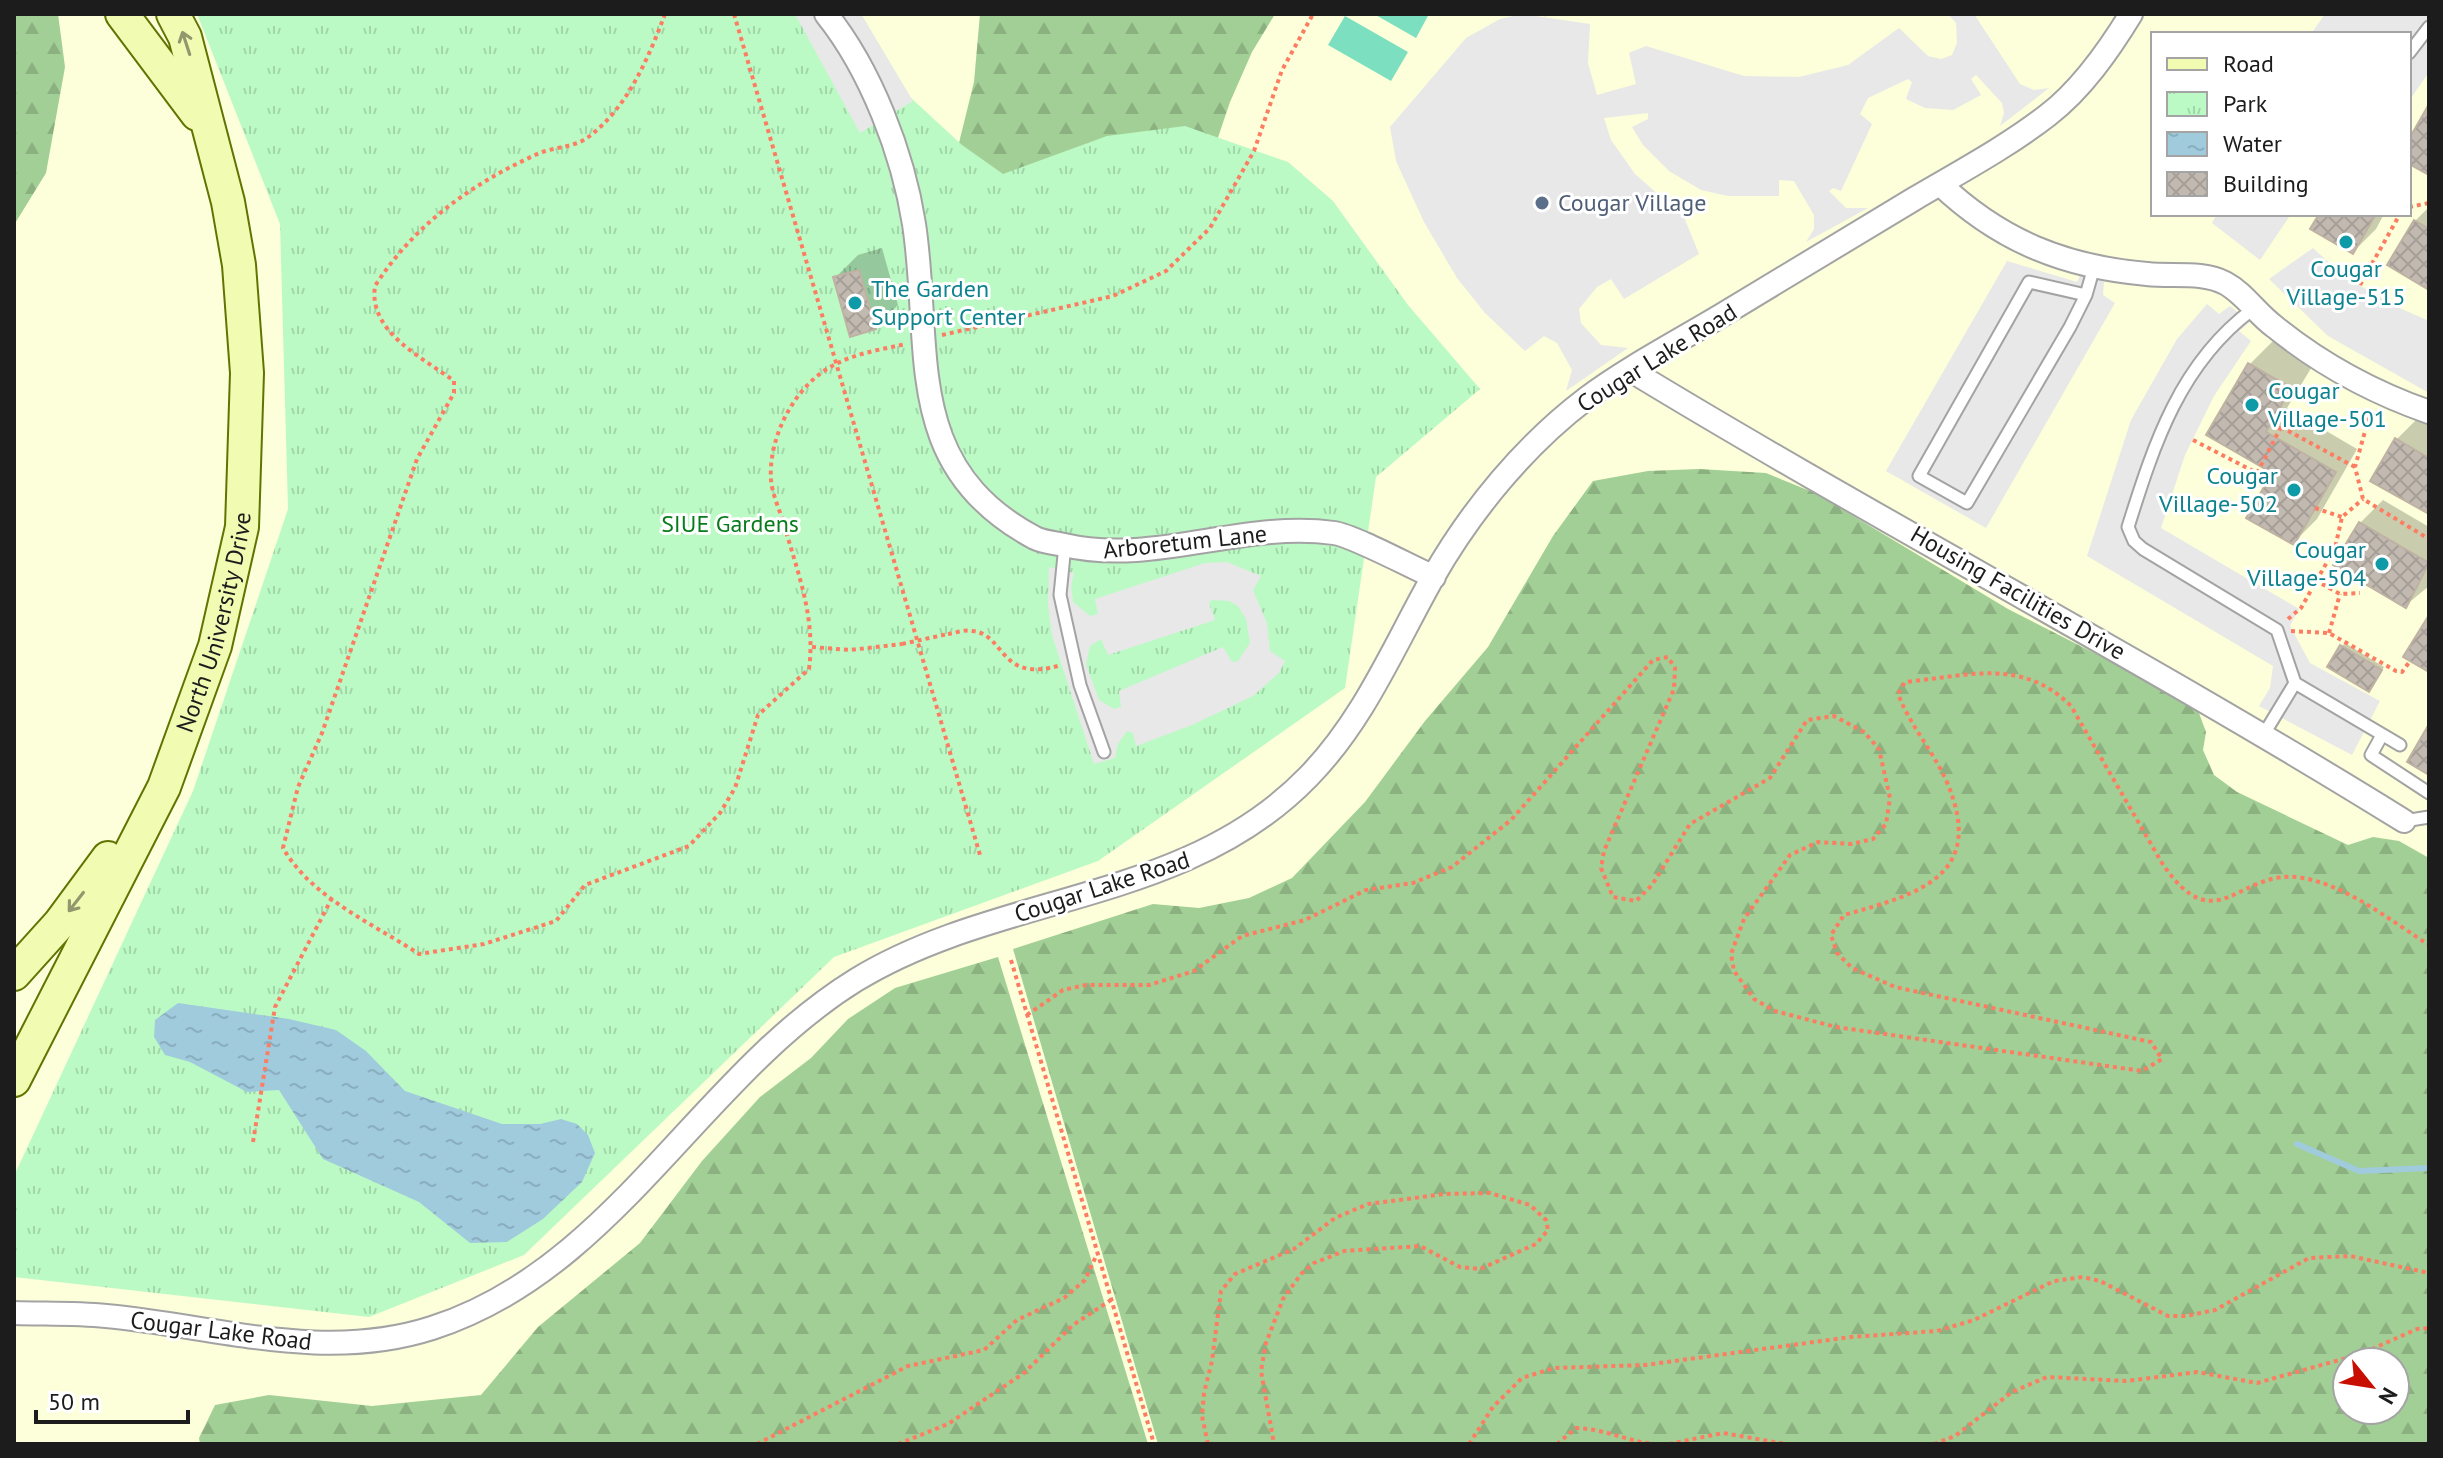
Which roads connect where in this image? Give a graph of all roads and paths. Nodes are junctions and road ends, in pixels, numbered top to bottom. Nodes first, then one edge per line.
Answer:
1 (122, 14) edge
2 (173, 14) edge
3 (665, 14) edge
4 (734, 14) edge
5 (826, 14) edge
6 (1313, 14) edge
7 (2131, 14) edge
8 (2429, 27) edge
9 (2411, 50) edge
10 (207, 129) junction
11 (1940, 184) junction
12 (2399, 216) edge
13 (2094, 267) junction
14 (2360, 285) dead end
15 (2086, 295) junction
16 (2253, 309) junction
17 (924, 340) junction
18 (835, 364) junction
19 (1630, 370) junction
20 (2376, 392) junction
21 (2429, 412) edge
22 (2271, 422) dead end
23 (2281, 427) junction
24 (2193, 440) dead end
25 (2355, 467) junction
26 (2363, 499) junction
27 (2315, 508) dead end
28 (2342, 517) junction
29 (2429, 539) edge
30 (1065, 545) junction
31 (1434, 577) junction
32 (2315, 580) junction
33 (2360, 593) dead end
34 (2340, 594) junction
35 (2277, 630) junction
36 (2329, 633) junction
37 (812, 647) junction
38 (2410, 661) dead end
39 (1061, 665) dead end
40 (2295, 683) junction
41 (2264, 734) junction
42 (2382, 735) junction
43 (182, 744) junction
44 (2400, 745) dead end
45 (1104, 752) dead end
46 (2429, 793) edge
47 (2429, 817) edge
48 (2404, 821) joint
49 (980, 855) dead end
50 (332, 898) junction
51 (2429, 945) edge
52 (1011, 960) dead end
53 (14, 974) edge
54 (1027, 1015) junction
55 (14, 1080) edge
56 (253, 1142) dead end
57 (1098, 1251) junction
58 (2429, 1273) edge
59 (1111, 1300) junction
60 (14, 1313) edge
61 (2429, 1328) edge
62 (757, 1444) edge
63 (898, 1444) edge
64 (1154, 1444) edge
65 (1208, 1444) edge
66 (1274, 1444) edge
67 (1469, 1444) edge
68 (1557, 1444) edge
69 (1654, 1444) edge
70 (1669, 1444) edge
71 (1786, 1444) edge
72 (1934, 1444) edge

1 - 10 main road, North University Drive
10 -> 2 main road, North University Drive
3 - 50 path
4 - 18 path
5 - 17 street, Arboretum Lane
6 - 17 path
7 - 11 street, Cougar Lake Road
8 - 9 lane
10 - 43 main road, North University Drive
11 - 13 street
11 - 19 street, Cougar Lake Road
12 - 14 path
13 - 15 lane
13 - 16 street
15 - 15 lane
16 - 20 street
16 - 35 lane
17 - 18 path
17 - 30 street, Arboretum Lane
18 - 37 path
18 - 49 path
19 - 31 street, Cougar Lake Road
19 - 41 street, Housing Facilities Drive
20 - 21 street
20 - 25 path
22 - 23 path
23 - 24 path
23 - 25 path
25 - 26 path
26 - 28 path
26 - 29 path
27 - 28 path
28 - 32 path
30 - 31 street, Arboretum Lane
30 - 45 lane
31 - 60 street, Cougar Lake Road
32 - 34 path
32 - 35 path
33 - 34 path
34 - 36 path
35 - 36 path
35 - 40 lane
36 - 38 path
37 - 39 path, bridge
37 - 50 path
40 - 41 lane
40 - 42 lane
41 - 48 street, Housing Facilities Drive
42 - 44 lane
42 - 46 lane
43 -> 53 main road
43 - 55 main road, North University Drive
47 - 48 lane
50 - 56 path
51 - 54 path
52 - 54 path
54 - 57 path
57 - 59 path
57 - 62 path
58 - 67 path
59 - 63 path
59 - 64 path
61 - 72 path
65 - 66 path
68 - 69 path
70 - 71 path

